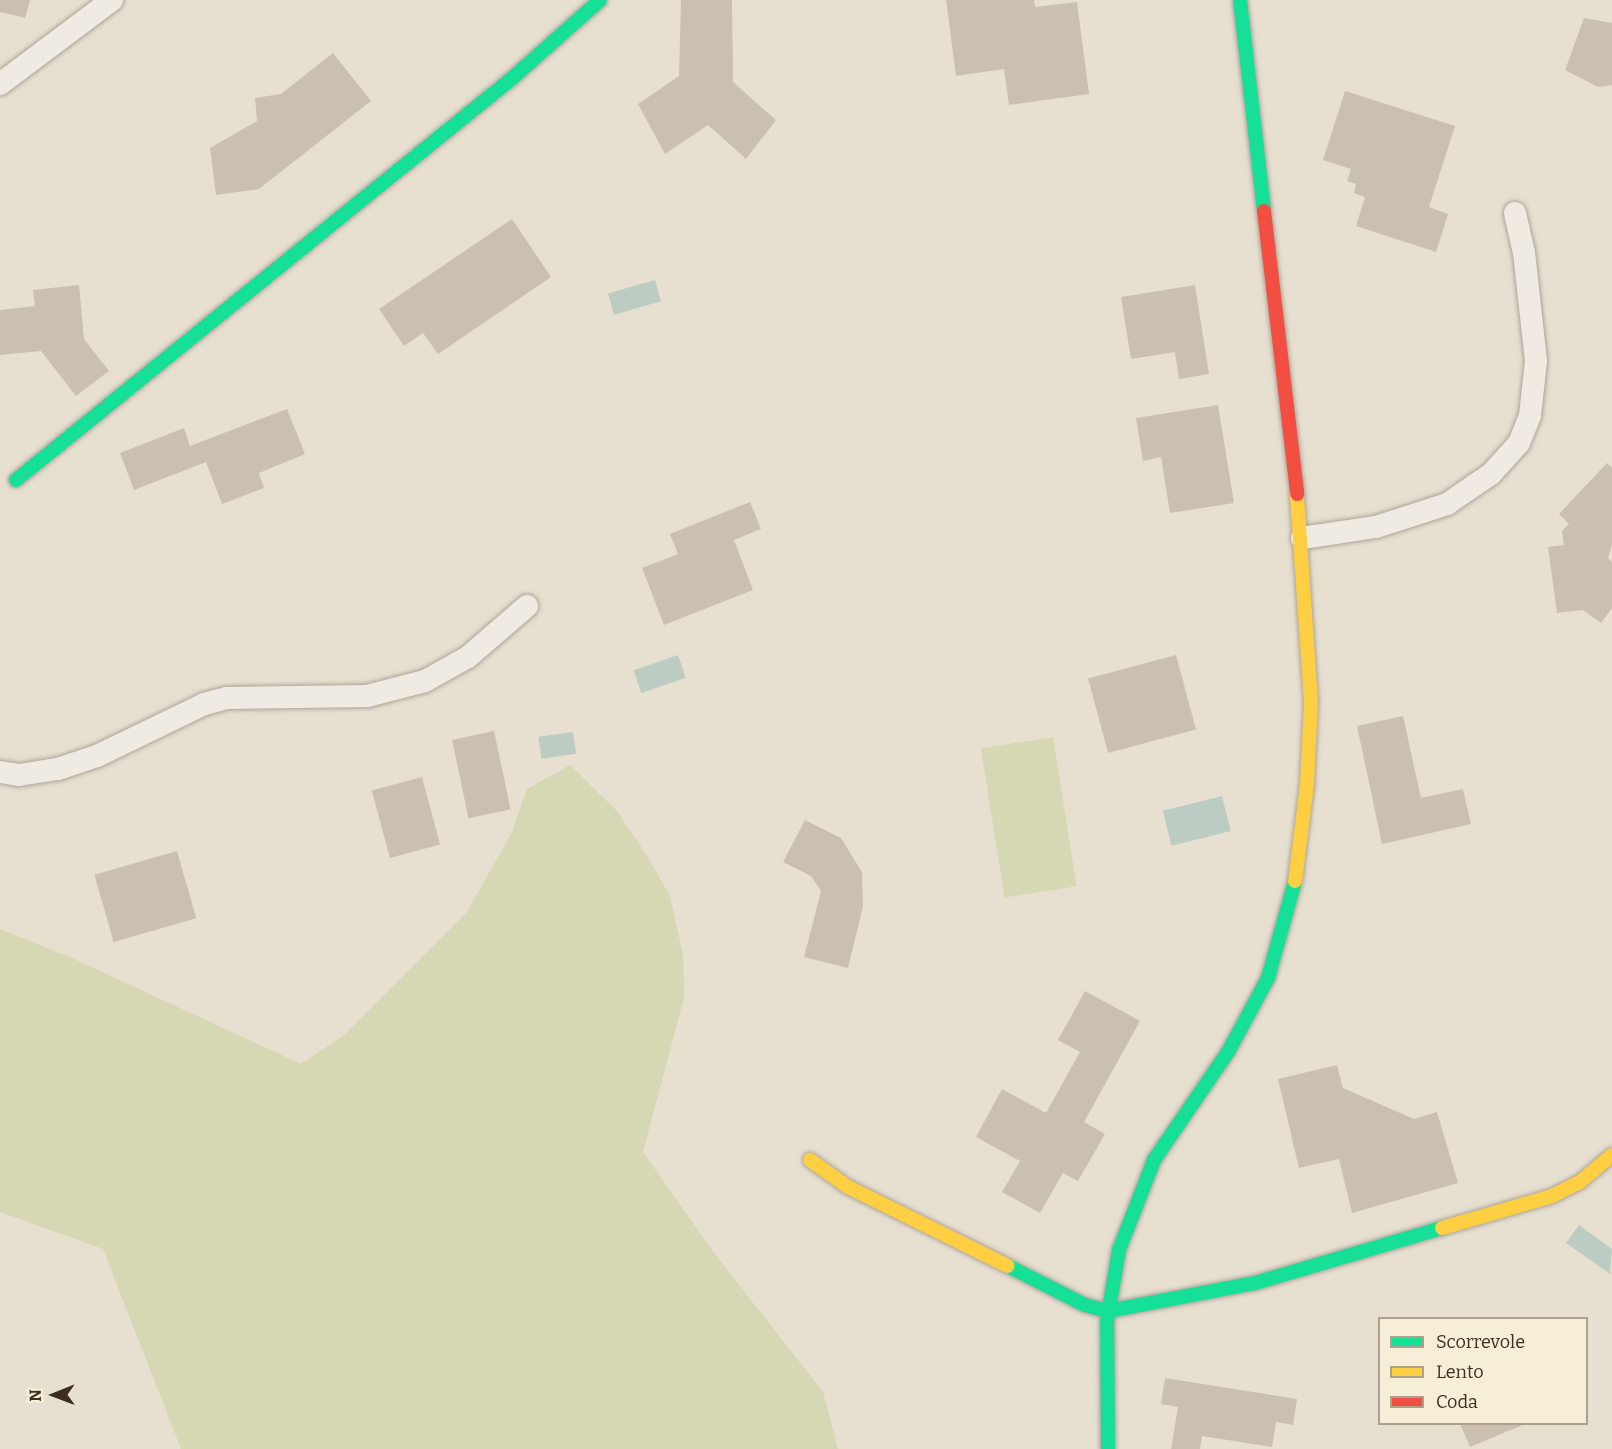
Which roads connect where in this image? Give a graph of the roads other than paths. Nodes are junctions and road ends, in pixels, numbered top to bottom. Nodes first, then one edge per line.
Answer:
1 (112, 0) edge
2 (600, 0) edge
3 (1240, 0) edge
4 (0, 84) edge
5 (1515, 213) dead end
6 (16, 480) dead end
7 (1302, 538) junction
8 (527, 606) dead end
9 (0, 772) edge
10 (1612, 1155) edge
11 (810, 1160) dead end
12 (1108, 1311) junction
13 (1108, 1449) edge

1 - 4 street
2 - 6 street
3 - 7 street
5 - 7 street
7 - 12 street
8 - 9 street
10 - 12 street
11 - 12 street
12 - 13 street

